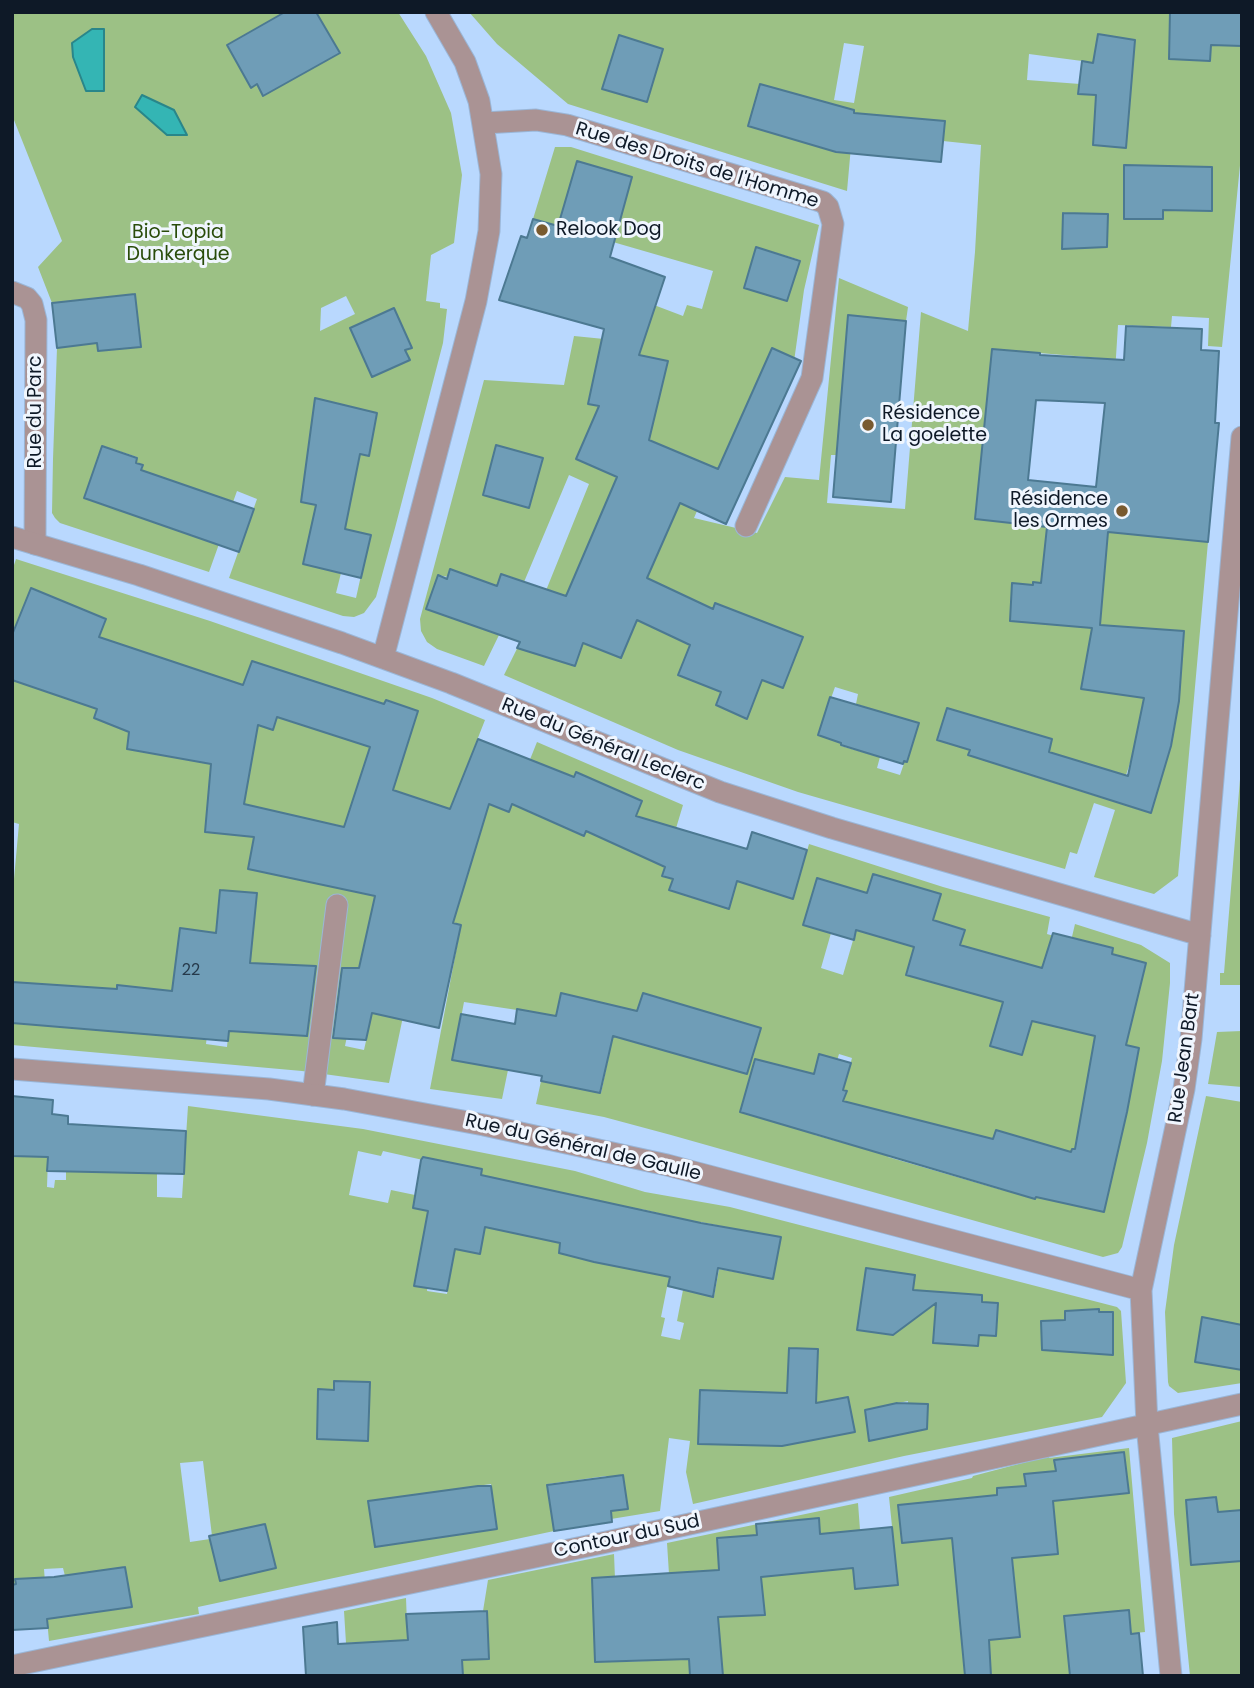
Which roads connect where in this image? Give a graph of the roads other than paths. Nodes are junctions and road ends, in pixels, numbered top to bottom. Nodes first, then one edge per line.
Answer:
1 (436, 12) edge
2 (484, 123) junction
3 (12, 292) edge
4 (1242, 437) edge
5 (746, 526) dead end
6 (12, 537) edge
7 (35, 544) junction
8 (383, 658) junction
9 (337, 905) dead end
10 (1200, 935) junction
11 (12, 1069) edge
12 (313, 1095) junction
13 (1141, 1290) junction
14 (1242, 1404) edge
15 (1147, 1424) junction
16 (12, 1666) edge
17 (1171, 1676) edge

1 - 2 street
2 - 5 street, Rue des Droits de l'Homme
2 - 8 street
3 - 7 street, Rue du Parc
4 - 10 street, Rue Jean Bart
6 - 7 street, Rue du Général Leclerc
7 - 8 street, Rue du Général Leclerc
8 - 10 street, Rue du Général Leclerc
9 - 12 street
10 - 13 street, Rue Jean Bart
11 - 12 street, Rue du Général de Gaulle
12 - 13 street, Rue du Général de Gaulle
13 - 15 street, Rue Jean Bart
14 - 15 street, Contour du Sud
15 - 16 street, Contour du Sud
15 - 17 street, Rue Jean Bart

